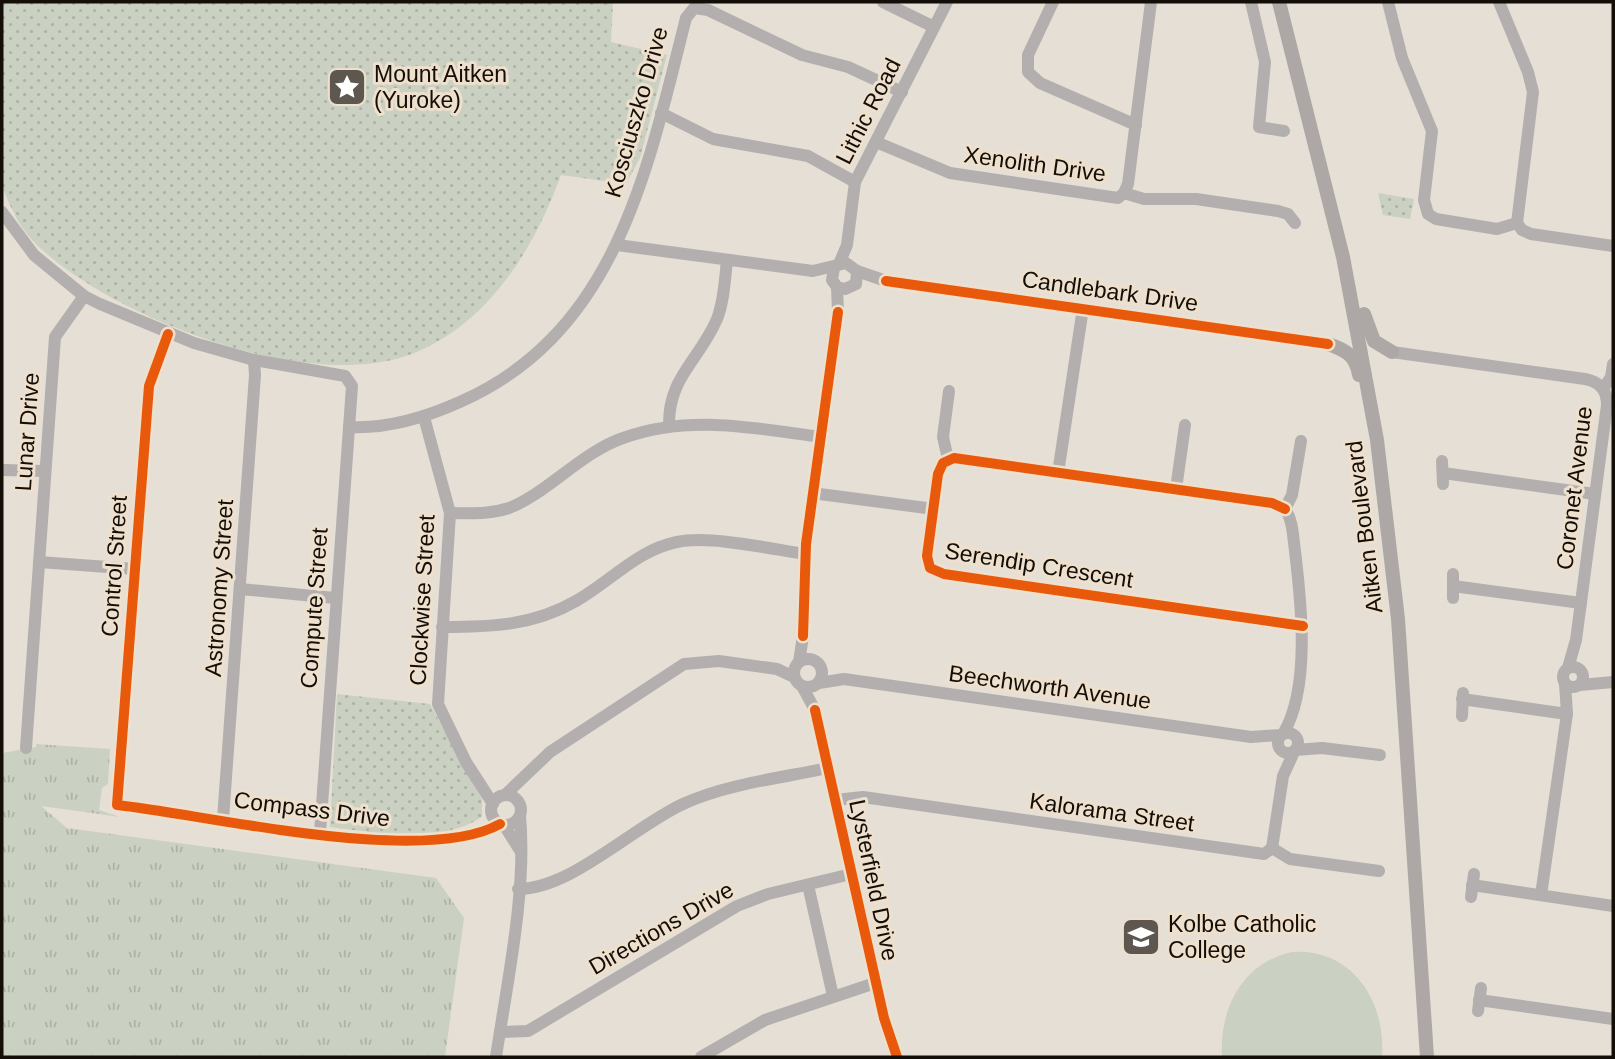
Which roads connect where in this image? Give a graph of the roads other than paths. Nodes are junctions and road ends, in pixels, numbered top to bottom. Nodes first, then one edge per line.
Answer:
1 (883, 2) edge
2 (947, 2) edge
3 (1053, 2) edge
4 (1151, 2) edge
5 (1251, 2) edge
6 (1279, 2) edge
7 (1388, 2) edge
8 (1499, 2) edge
9 (934, 27) junction
10 (902, 92) junction
11 (661, 113) junction
12 (1136, 125) junction
13 (1284, 131) dead end
14 (876, 142) junction
15 (855, 183) junction
16 (1124, 194) junction
17 (3, 218) edge
18 (1296, 223) dead end
19 (1517, 223) junction
20 (617, 245) junction
21 (1613, 246) edge
22 (1343, 257) junction
23 (727, 260) junction
24 (845, 276) junction
25 (84, 296) junction
26 (1083, 309) junction
27 (1356, 318) junction
28 (168, 334) junction
29 (1328, 344) junction
30 (1392, 352) junction
31 (254, 360) junction
32 (1613, 364) edge
33 (1368, 385) junction
34 (1600, 386) junction
35 (950, 391) dead end
36 (424, 417) junction
37 (1185, 425) dead end
38 (670, 426) junction
39 (349, 427) junction
40 (821, 437) junction
41 (1301, 441) dead end
42 (948, 459) junction
43 (2, 470) edge
44 (44, 471) junction
45 (1058, 473) junction
46 (1443, 473) dead end
47 (1383, 484) junction
48 (1176, 489) junction
49 (813, 493) junction
50 (1595, 494) junction
51 (934, 509) junction
52 (1285, 509) junction
53 (450, 513) junction
54 (805, 554) junction
55 (39, 562) junction
56 (135, 569) junction
57 (1453, 586) dead end
58 (240, 589) junction
59 (335, 598) junction
60 (1581, 603) junction
61 (1303, 626) junction
62 (442, 627) junction
63 (803, 636) junction
64 (813, 660) junction
65 (797, 673) junction
66 (1575, 677) junction
67 (820, 679) junction
68 (1612, 682) edge
69 (815, 710) junction
70 (1567, 714) junction
71 (1462, 716) dead end
72 (1288, 743) junction
73 (26, 748) dead end
74 (1380, 755) dead end
75 (828, 768) junction
76 (529, 772) junction
77 (498, 801) junction
78 (836, 804) junction
79 (117, 806) joint
80 (520, 809) junction
81 (223, 819) junction
82 (502, 825) junction
83 (320, 833) junction
84 (470, 834) junction
85 (1272, 848) junction
86 (521, 852) junction
87 (1379, 871) dead end
88 (851, 874) junction
89 (808, 884) junction
90 (1472, 885) dead end
91 (518, 888) junction
92 (1541, 895) junction
93 (1613, 906) edge
94 (876, 983) junction
95 (833, 996) junction
96 (1479, 1000) dead end
97 (1613, 1019) edge
98 (500, 1032) junction
99 (496, 1057) edge
100 (701, 1057) edge
101 (897, 1057) edge
102 (1427, 1057) edge

1 - 9 street
2 - 9 street, Lithic Road
3 - 12 street
4 - 12 street, Xenolith Drive
5 - 13 street
6 - 22 main road, Aitken Boulevard
7 - 19 street
8 - 19 street
9 - 10 street, Lithic Road
10 - 11 street, Kosciuszko Drive
10 - 14 street, Lithic Road
11 - 15 street
11 - 20 street, Kosciuszko Drive
12 - 16 street, Xenolith Drive
14 - 15 street, Lithic Road
14 - 16 street, Xenolith Drive
15 - 24 street, Lithic Road
16 - 18 street
17 - 25 street
19 - 21 street
20 - 23 street, Candlebark Drive
20 - 36 street, Kosciuszko Drive
22 - 27 main road, Aitken Boulevard
22 - 30 main road
23 - 24 street, Candlebark Drive
23 - 38 street
24 - 26 street, Candlebark Drive
24 - 40 street
25 - 28 street
25 - 44 street, Lunar Drive
26 - 29 street, Candlebark Drive
26 - 45 street
27 - 29 main road
27 - 33 main road, Aitken Boulevard
28 - 31 street
28 - 56 street, Control Street
29 - 47 main road
30 - 33 main road
30 - 34 street, Coronet Avenue
31 - 39 street, Compute Street
31 - 58 street, Astronomy Street
32 - 34 street
33 - 47 main road, Aitken Boulevard
34 - 50 street, Coronet Avenue
35 - 42 street
36 - 39 street, Kosciuszko Drive
36 - 53 street, Clockwise Street
37 - 48 street
38 - 40 street
38 - 53 street
39 - 59 street, Compute Street
40 - 49 street
41 - 52 street
42 - 45 street
42 - 51 street, Serendip Crescent
43 - 44 street
44 - 55 street, Lunar Drive
45 - 48 street
46 - 50 street
47 - 102 main road, Aitken Boulevard
48 - 52 street
49 - 51 street
49 - 54 street
50 - 60 street, Coronet Avenue
51 - 61 street, Serendip Crescent
52 - 61 street
53 - 62 street, Clockwise Street
54 - 62 street
54 - 63 street
55 - 56 street
55 - 73 street, Lunar Drive
56 - 79 street, Control Street
57 - 60 street
58 - 59 street
58 - 81 street, Astronomy Street
59 - 83 street, Compute Street
60 - 66 street, Coronet Avenue
61 - 72 street
62 - 77 street, Clockwise Street
63 - 64 street
63 - 65 street
64 - 65 street
64 - 67 street
65 - 67 street
65 - 69 street, Lysterfield Drive
65 - 76 street
66 - 68 street
66 - 70 street, Coronet Avenue
67 - 69 street, Lysterfield Drive
67 - 72 street, Beechworth Avenue
69 - 75 street, Lysterfield Drive
70 - 71 street
70 - 92 street, Coronet Avenue
72 - 74 street
72 - 85 street
75 - 78 street, Lysterfield Drive
75 - 91 street
76 - 77 street
76 - 80 street
77 - 80 street
77 - 82 street, Clockwise Street
77 - 84 street
78 - 85 street, Kalorama Street
78 - 88 street, Lysterfield Drive
79 - 81 street, Compass Drive
80 - 82 street, Compass Drive
80 - 86 street
81 - 83 street, Compass Drive
82 - 84 street, Compass Drive
82 - 86 street
83 - 84 street, Compass Drive
85 - 87 street
86 - 91 street
88 - 89 street, Directions Drive
88 - 94 street, Lysterfield Drive
89 - 95 street
89 - 98 street, Directions Drive
90 - 92 street
91 - 98 street
92 - 93 street
94 - 95 street
94 - 101 street, Lysterfield Drive
95 - 100 street
96 - 97 street
98 - 99 street

